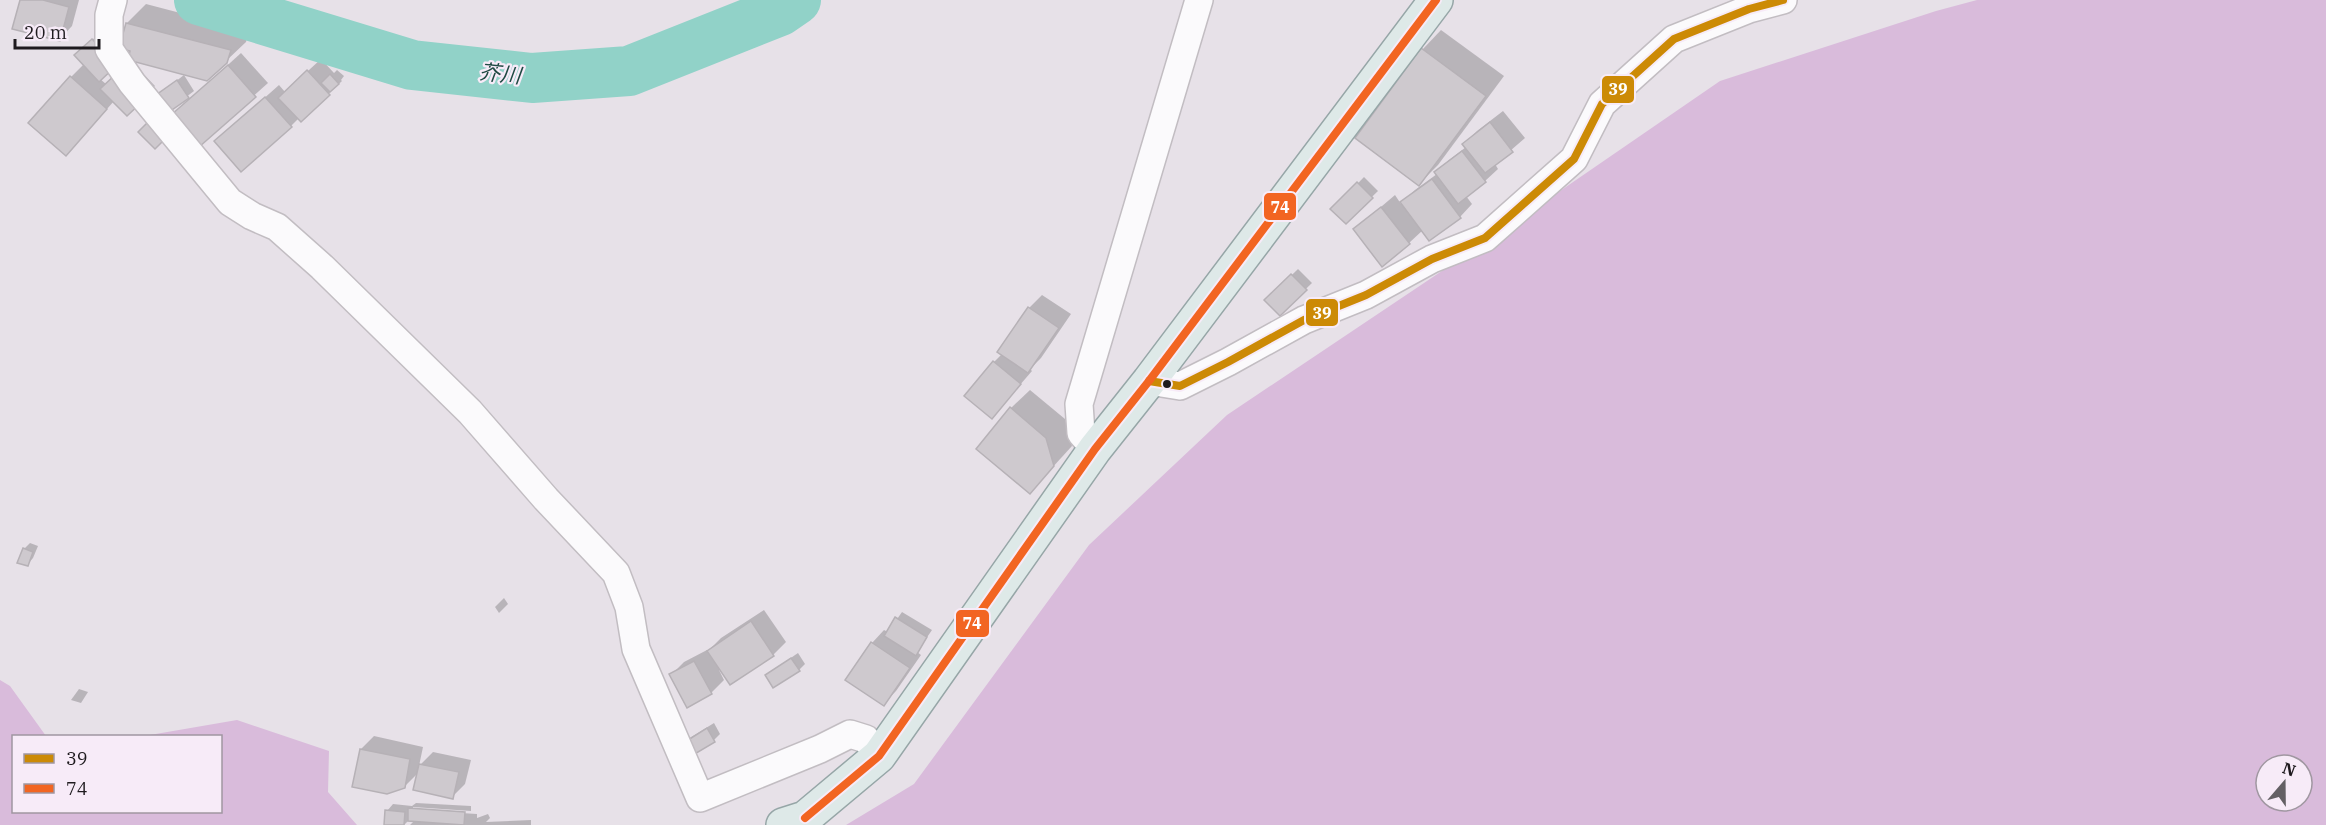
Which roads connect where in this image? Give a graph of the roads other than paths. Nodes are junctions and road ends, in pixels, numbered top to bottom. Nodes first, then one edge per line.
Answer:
1 (1199, 0) edge
2 (1436, 0) edge
3 (1783, 0) edge
4 (111, 7) edge
5 (1149, 381) junction
6 (1095, 449) junction
7 (879, 756) junction
8 (783, 825) edge

1 - 6 street
2 - 5 main road
3 - 5 street
4 - 7 street
5 - 6 main road
6 - 7 main road
7 - 8 main road

